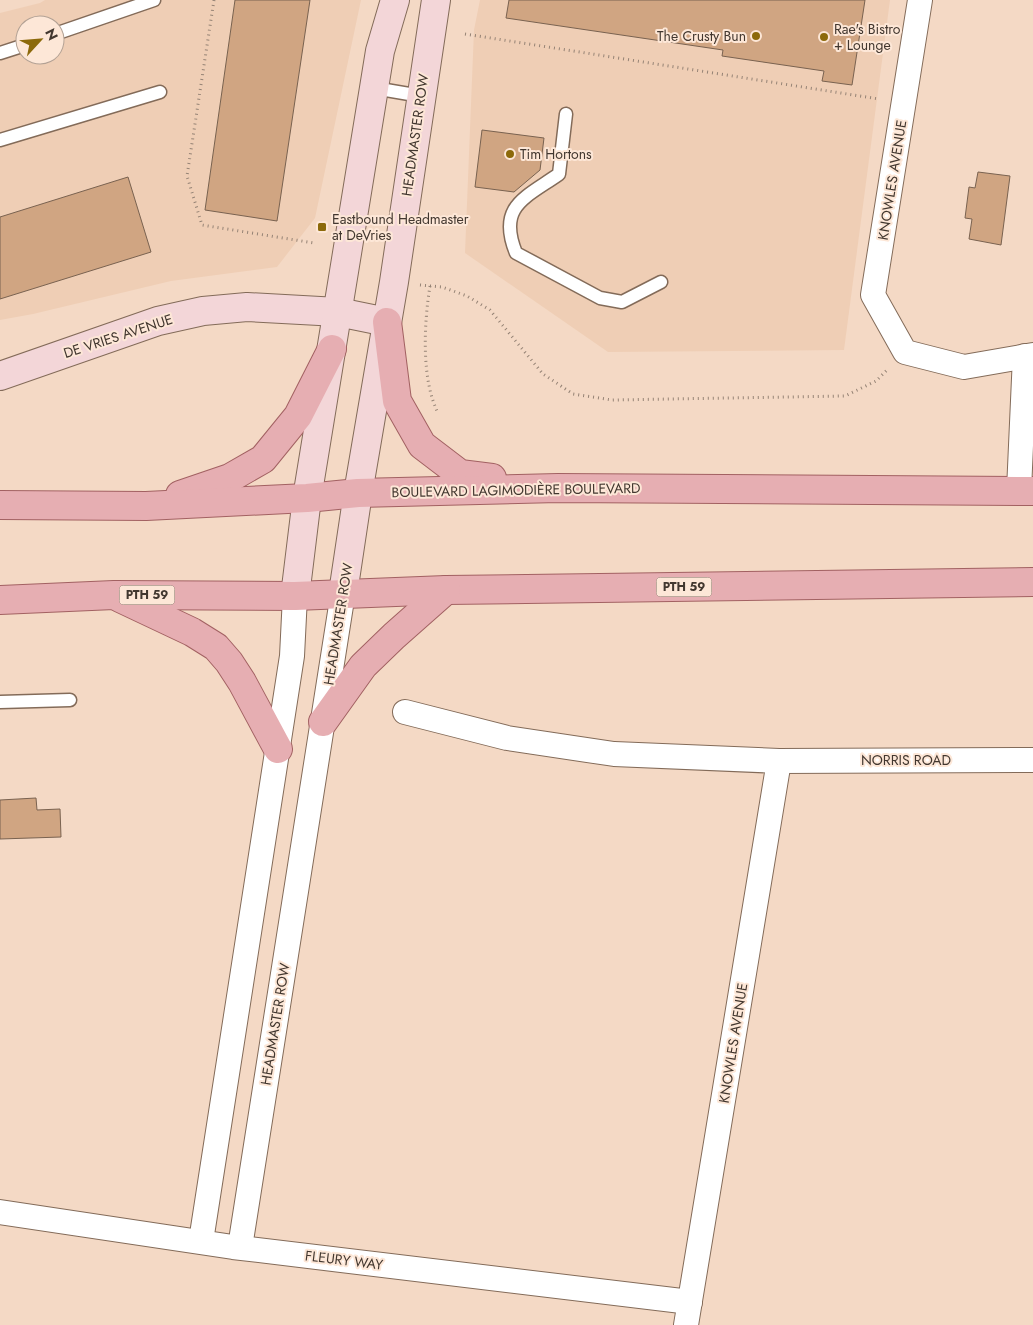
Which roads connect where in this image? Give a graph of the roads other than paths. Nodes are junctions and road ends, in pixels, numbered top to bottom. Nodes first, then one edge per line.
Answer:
1 (154, 0) edge
2 (395, 0) edge
3 (436, 0) edge
4 (920, 0) edge
5 (65, 31) edge
6 (15, 48) edge
7 (0, 53) edge
8 (374, 88) junction
9 (160, 92) dead end
10 (421, 96) junction
11 (566, 114) dead end
12 (0, 140) edge
13 (662, 282) dead end
14 (338, 312) junction
15 (387, 322) junction
16 (332, 349) junction
17 (1029, 355) edge
18 (0, 376) edge
19 (558, 488) junction
20 (1026, 490) edge
21 (358, 493) junction
22 (308, 498) junction
23 (0, 505) edge
24 (146, 506) junction
25 (1033, 582) edge
26 (446, 590) junction
27 (343, 593) junction
28 (114, 595) junction
29 (295, 596) junction
30 (0, 600) edge
31 (70, 700) dead end
32 (0, 702) edge
33 (404, 712) dead end
34 (323, 722) junction
35 (278, 749) junction
36 (1033, 760) edge
37 (779, 761) junction
38 (0, 1212) edge
39 (201, 1241) junction
40 (240, 1247) junction
41 (688, 1314) edge

1 - 5 lane
2 - 8 street
3 - 10 street, HEADMASTER ROW
4 - 17 street, KNOWLES AVENUE
6 - 7 lane
8 - 10 lane
8 - 14 street
9 - 12 lane
10 - 15 street, HEADMASTER ROW
11 - 13 lane
14 - 15 street, DE VRIES AVENUE
14 - 16 street
14 - 18 street, DE VRIES AVENUE
15 - 19 main road
15 - 21 street, HEADMASTER ROW
16 - 22 street
16 - 24 main road
17 - 20 street
19 - 20 main road, BOULEVARD LAGIMODIÈRE BOULEVARD
19 - 21 main road, BOULEVARD LAGIMODIÈRE BOULEVARD
21 - 22 main road, BOULEVARD LAGIMODIÈRE BOULEVARD
21 - 27 street, HEADMASTER ROW
22 - 24 main road, BOULEVARD LAGIMODIÈRE BOULEVARD
22 - 29 street
23 - 24 main road, BOULEVARD LAGIMODIÈRE BOULEVARD
25 - 26 main road, PTH 59
26 - 27 main road, PTH 59
26 - 34 main road
27 - 29 main road, PTH 59
27 - 34 street, HEADMASTER ROW
28 - 29 main road, PTH 59
28 - 30 main road, PTH 59
28 - 35 main road
29 - 35 street
31 - 32 lane
33 - 37 street, NORRIS ROAD
34 - 40 street, HEADMASTER ROW
35 - 39 street
36 - 37 street, NORRIS ROAD
37 - 41 street, KNOWLES AVENUE
38 - 39 street, FLEURY WAY
39 - 40 street, FLEURY WAY
40 - 41 street, FLEURY WAY

